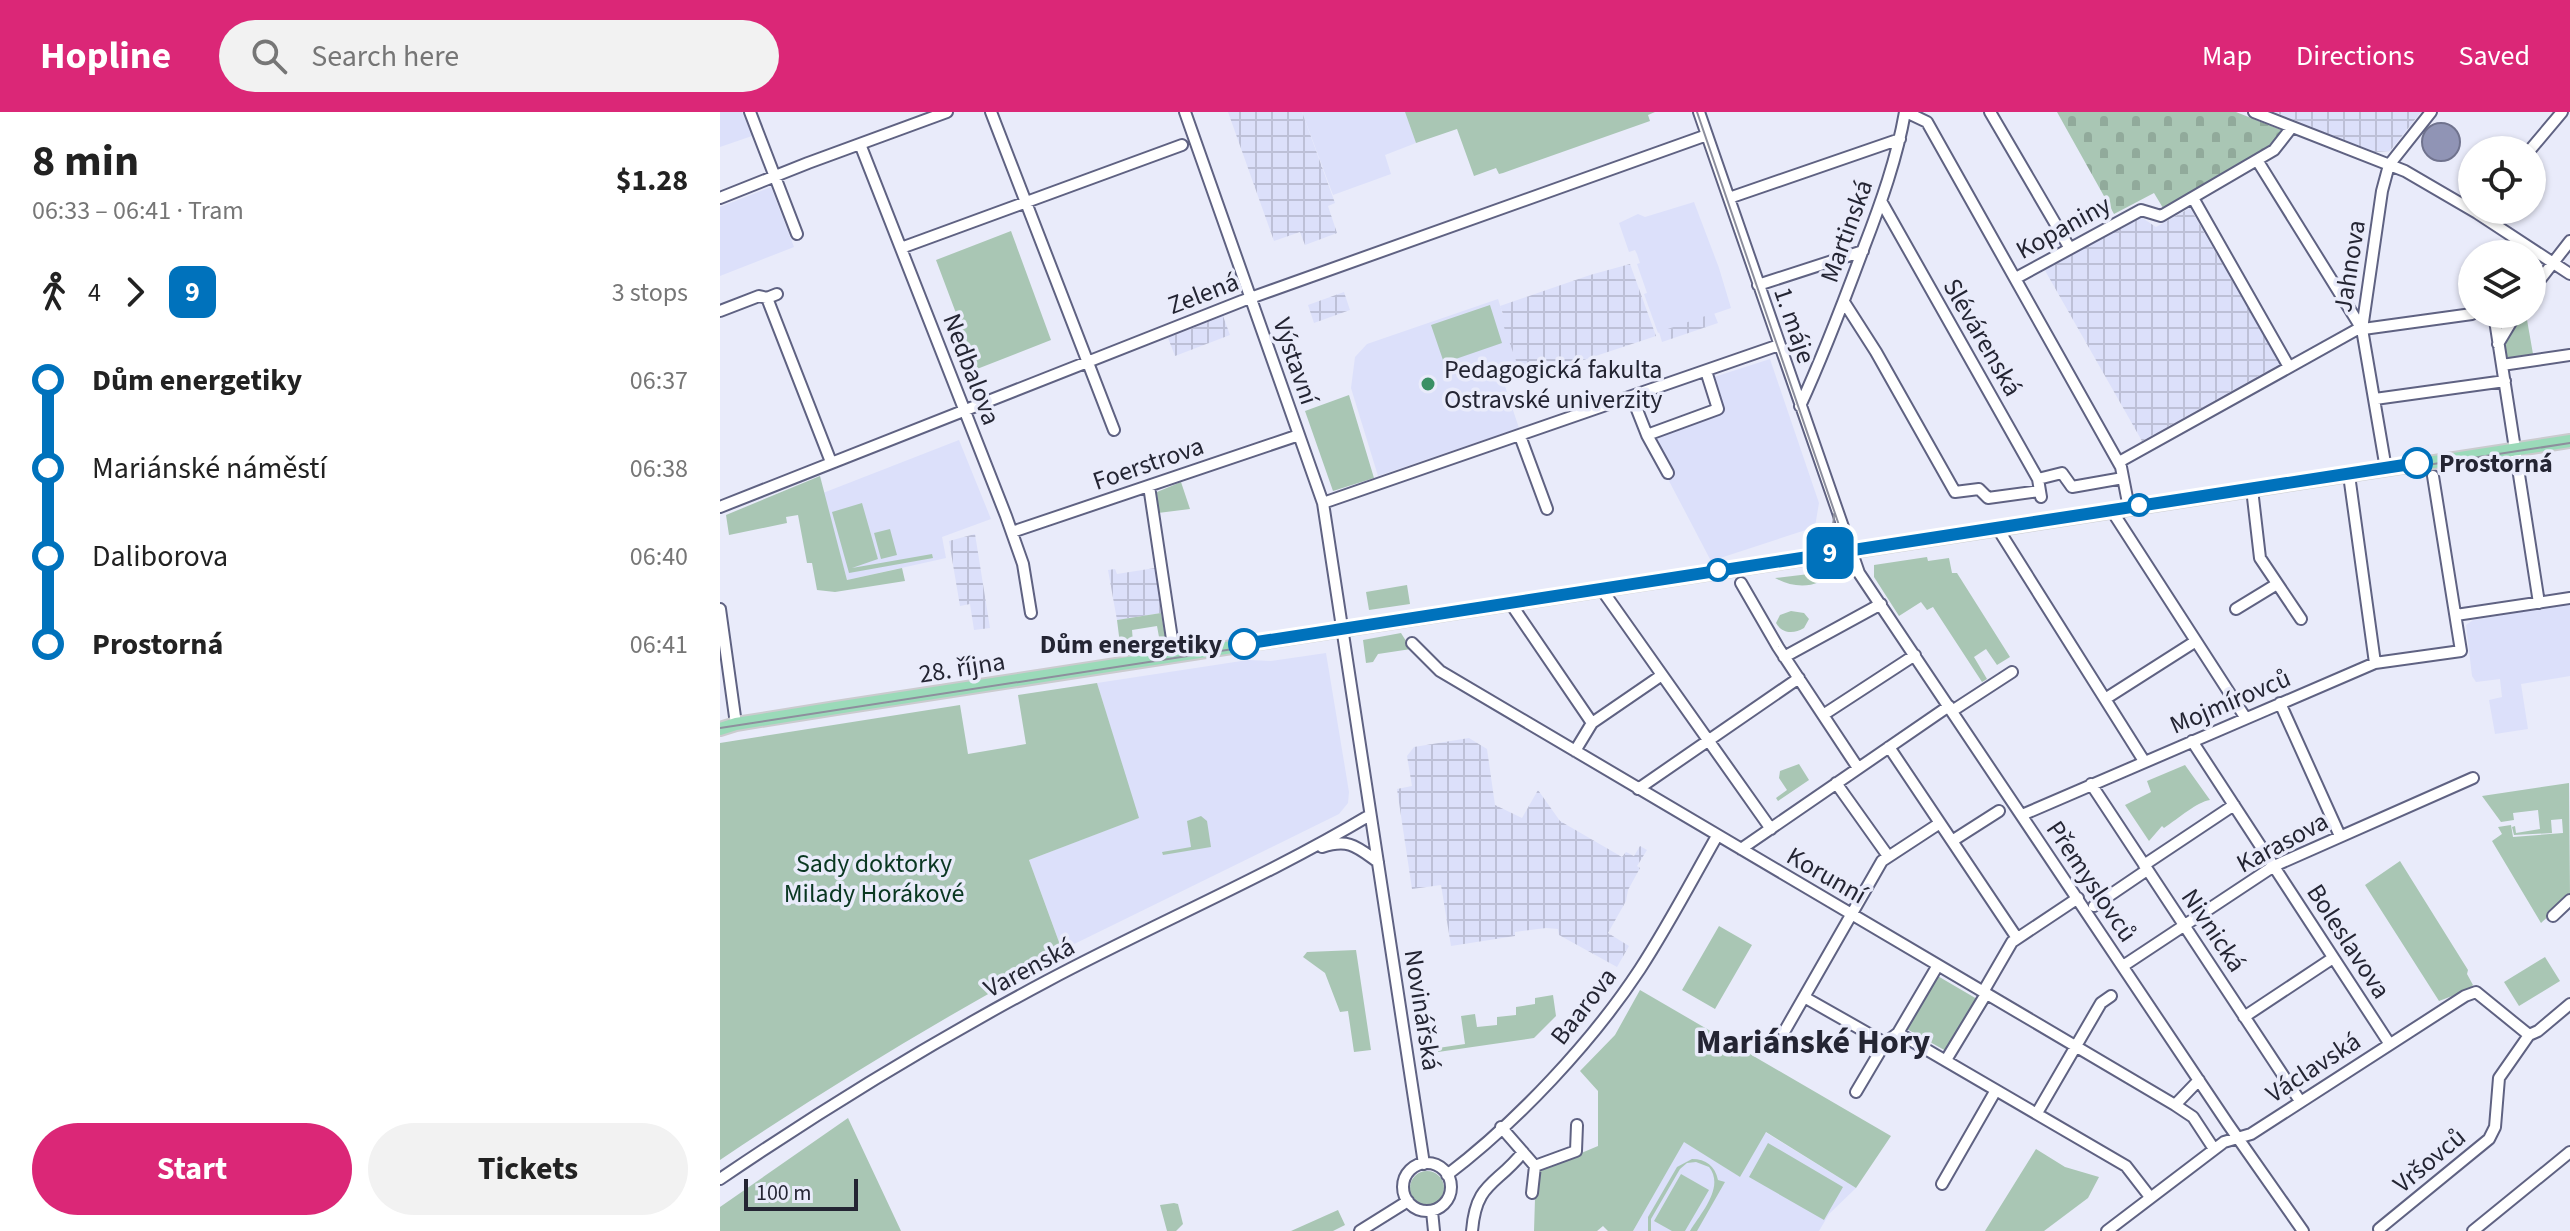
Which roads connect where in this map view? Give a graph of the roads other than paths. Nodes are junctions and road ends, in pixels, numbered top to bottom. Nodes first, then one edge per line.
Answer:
1 (750, 112) edge
2 (947, 112) edge
3 (991, 112) edge
4 (1185, 112) edge
5 (1699, 112) edge
6 (1906, 112) edge
7 (1990, 112) edge
8 (2254, 112) edge
9 (2431, 112) edge
10 (2562, 112) edge
11 (2292, 127) junction
12 (1707, 135) junction
13 (2542, 136) edge
14 (1900, 139) junction
15 (860, 144) junction
16 (1182, 145) dead end
17 (2257, 160) junction
18 (2389, 165) junction
19 (774, 177) junction
20 (720, 198) edge
21 (1729, 198) junction
22 (2193, 198) junction
23 (1027, 201) junction
24 (1881, 201) junction
25 (2458, 201) edge
26 (2496, 224) edge
27 (797, 234) dead end
28 (2570, 241) edge
29 (2069, 247) junction
30 (901, 248) junction
31 (1863, 251) junction
32 (2552, 262) junction
33 (2546, 270) edge
34 (2570, 274) edge
35 (2016, 278) junction
36 (1758, 285) junction
37 (1251, 298) junction
38 (1844, 302) junction
39 (720, 311) edge
40 (2458, 316) edge
41 (2496, 328) edge
42 (2508, 328) edge
43 (2362, 329) junction
44 (2498, 344) junction
45 (1779, 345) junction
46 (2570, 355) edge
47 (1088, 362) junction
48 (2502, 365) junction
49 (2289, 367) junction
50 (1706, 371) junction
51 (2505, 381) junction
52 (1632, 397) junction
53 (2375, 399) junction
54 (1800, 406) junction
55 (963, 409) junction
56 (1114, 430) dead end
57 (1299, 435) junction
58 (1647, 435) junction
59 (1520, 436) junction
60 (2570, 441) edge
61 (2515, 450) junction
62 (831, 462) junction
63 (2119, 462) junction
64 (2386, 469) junction
65 (1668, 473) dead end
66 (2349, 475) junction
67 (2433, 476) dead end
68 (2123, 478) junction
69 (2038, 479) junction
70 (1149, 486) junction
71 (2252, 489) junction
72 (1328, 502) junction
73 (720, 507) edge
74 (2129, 508) junction
75 (1547, 509) dead end
76 (2112, 511) junction
77 (1998, 529) junction
78 (1012, 532) junction
79 (1850, 551) junction
80 (1741, 583) dead end
81 (2277, 584) junction
82 (1602, 590) junction
83 (2570, 598) edge
84 (2539, 603) junction
85 (1511, 604) junction
86 (1881, 604) junction
87 (720, 609) edge
88 (2236, 609) dead end
89 (1031, 613) dead end
90 (2456, 615) junction
91 (2301, 619) dead end
92 (1342, 630) junction
93 (1172, 639) dead end
94 (2196, 641) junction
95 (1412, 643) dead end
96 (1915, 655) junction
97 (1784, 657) junction
98 (2375, 663) junction
99 (2012, 672) dead end
100 (1662, 675) junction
101 (1799, 678) junction
102 (2105, 699) junction
103 (2280, 703) junction
104 (1951, 708) junction
105 (1823, 715) junction
106 (2245, 717) junction
107 (1592, 723) junction
108 (736, 724) junction
109 (720, 727) edge
110 (1709, 741) junction
111 (2192, 741) junction
112 (1889, 747) junction
113 (1575, 751) junction
114 (2144, 761) junction
115 (1858, 768) junction
116 (2473, 778) dead end
117 (1836, 783) junction
118 (2091, 784) junction
119 (1638, 789) junction
120 (2234, 805) junction
121 (1999, 811) dead end
122 (1370, 815) junction
123 (2022, 815) junction
124 (1940, 823) junction
125 (1771, 829) junction
126 (1717, 836) junction
127 (2340, 836) junction
128 (1952, 841) junction
129 (1741, 849) junction
130 (1888, 856) junction
131 (1290, 858) junction
132 (1378, 862) junction
133 (2274, 866) junction
134 (2145, 868) junction
135 (2078, 898) junction
136 (2570, 900) edge
137 (2094, 906) dead end
138 (1852, 914) junction
139 (2553, 916) dead end
140 (2184, 926) junction
141 (2017, 938) junction
142 (2333, 958) junction
143 (1938, 965) junction
144 (2123, 966) junction
145 (1985, 993) junction
146 (2111, 996) dead end
147 (1804, 997) junction
148 (2570, 1004) edge
149 (2244, 1017) junction
150 (1784, 1032) dead end
151 (1898, 1033) junction
152 (2529, 1035) junction
153 (1885, 1043) junction
154 (2389, 1043) junction
155 (2075, 1047) junction
156 (1946, 1060) junction
157 (2199, 1080) junction
158 (1996, 1090) junction
159 (1856, 1092) dead end
160 (2300, 1101) junction
161 (2175, 1105) junction
162 (2037, 1113) junction
163 (1577, 1125) dead end
164 (1501, 1127) junction
165 (2240, 1141) junction
166 (2214, 1149) junction
167 (1523, 1152) junction
168 (2569, 1155) edge
169 (1424, 1164) junction
170 (1535, 1166) junction
171 (1447, 1175) junction
172 (720, 1179) edge
173 (1942, 1184) dead end
174 (1532, 1193) dead end
175 (2150, 1197) junction
176 (1408, 1201) junction
177 (1432, 1211) junction
178 (2379, 1229) dead end
179 (1360, 1231) edge
180 (1434, 1231) edge
181 (1472, 1231) edge
182 (2107, 1231) edge
183 (2303, 1231) edge
184 (2473, 1231) edge

1 - 19 street
2 - 15 street
3 - 23 street
4 - 37 street, Výstavní
5 - 12 street, 1. máje
6 - 14 street, Martinská
6 - 35 street
7 - 29 street
8 - 11 street
9 - 18 street
10 - 13 street
11 - 17 street, Kopaniny
11 - 18 street
12 - 21 street, 1. máje
12 - 37 street, Zelená
14 - 21 street
14 - 24 street, Martinská
15 - 19 street
15 - 30 street, Nedbalova
16 - 23 street
17 - 22 street, Kopaniny
17 - 43 street
18 - 25 street
18 - 43 street, Jahnova
19 - 20 street
19 - 27 street
21 - 36 street, 1. máje
22 - 29 street, Kopaniny
22 - 49 street
23 - 30 street
23 - 47 street
24 - 31 street, Martinská
24 - 69 street, Slévárenská
26 - 32 street
28 - 32 street
29 - 35 street, Kopaniny
30 - 55 street, Nedbalova
31 - 36 street
31 - 38 street, Martinská
32 - 33 street
32 - 34 street
35 - 63 street
36 - 45 street, 1. máje
37 - 47 street, Zelená
37 - 57 street, Výstavní
38 - 54 street, Martinská
38 - 69 street, Slévárenská
39 - 62 street
40 - 43 street
41 - 44 street
42 - 44 street
43 - 49 street
43 - 53 street, Jahnova
44 - 48 street
45 - 50 street
45 - 54 street, 1. máje
46 - 48 street
47 - 55 street, Zelená
47 - 56 street
48 - 51 street
49 - 63 street
50 - 52 street
50 - 58 street
51 - 53 street
51 - 61 street
52 - 58 street
52 - 59 street
53 - 64 street, Jahnova
54 - 79 street, 1. máje
55 - 62 street, Zelená
55 - 78 street, Nedbalova
57 - 70 street, Foerstrova
57 - 72 street, Výstavní
58 - 65 street
59 - 72 street
59 - 75 street
60 - 61 main road, 28. října
61 - 64 main road, 28. října
61 - 84 street
62 - 73 street, Zelená
63 - 68 street
64 - 66 main road, 28. října
66 - 71 main road, 28. října
66 - 98 street
67 - 90 street
68 - 69 street
68 - 74 street
70 - 78 street, Foerstrova
70 - 93 street
71 - 74 main road, 28. října
71 - 81 street
72 - 92 street, Výstavní
74 - 76 main road, 28. října
76 - 77 main road, 28. října
76 - 94 street
77 - 79 main road, 28. října
77 - 102 street
78 - 89 street, Nedbalova
79 - 82 main road, 28. října
79 - 86 street, Přemyslovců
80 - 97 street
81 - 88 street
81 - 91 street
82 - 85 main road, 28. října
82 - 100 street
83 - 84 street
84 - 90 street
85 - 92 main road, 28. října
85 - 107 street
86 - 96 street, Přemyslovců
86 - 97 street
87 - 108 street
90 - 98 street, Mojmírovců
92 - 108 main road, 28. října
92 - 122 street, Novinářská
94 - 102 street
94 - 106 street
95 - 113 street, Korunní
96 - 104 street, Přemyslovců
96 - 105 street
97 - 101 street
98 - 103 street, Mojmírovců
99 - 104 street
100 - 107 street
100 - 110 street
101 - 105 street
101 - 110 street
102 - 114 street
103 - 106 street, Mojmírovců
103 - 127 street
104 - 112 street
104 - 123 street, Přemyslovců
105 - 115 street
106 - 111 street, Mojmírovců
107 - 113 street
108 - 109 main road, 28. října
110 - 119 street
110 - 125 street
111 - 114 street, Mojmírovců
111 - 120 street, Boleslavova
112 - 115 street
112 - 124 street
113 - 119 street, Korunní
114 - 118 street, Mojmírovců
115 - 117 street
116 - 127 street, Karasova
117 - 125 street
117 - 130 street
118 - 123 street, Mojmírovců
118 - 134 street, Nivnická
119 - 126 street, Korunní
120 - 133 street, Boleslavova
120 - 134 street
121 - 128 street
122 - 131 street, Varenská
122 - 132 street, Novinářská
123 - 135 street, Přemyslovců
124 - 128 street
124 - 130 street
125 - 129 street
126 - 129 street, Korunní
126 - 164 street, Baarova
127 - 133 street, Karasova
128 - 141 street
129 - 138 street, Korunní
130 - 138 street
131 - 132 street
131 - 172 street, Varenská
132 - 169 street, Novinářská
133 - 140 street, Karasova
133 - 142 street, Boleslavova
134 - 137 street
134 - 140 street, Nivnická
135 - 141 street
135 - 144 street, Přemyslovců
136 - 139 street
138 - 143 street, Korunní
138 - 147 street
140 - 144 street, Karasova
140 - 149 street, Nivnická
141 - 145 street
142 - 149 street
142 - 154 street, Boleslavova
143 - 145 street, Korunní
143 - 151 street
144 - 157 street, Přemyslovců
145 - 155 street, Korunní
145 - 156 street
146 - 155 street
147 - 150 street
147 - 153 street
148 - 152 street, Vršovců
149 - 160 street, Nivnická
151 - 153 street
151 - 156 street
152 - 154 street, Václavská
152 - 178 street, Vršovců
153 - 159 street
154 - 160 street, Václavská
155 - 161 street, Korunní
155 - 162 street
156 - 158 street
157 - 161 street
157 - 165 street, Přemyslovců
158 - 162 street
158 - 173 street
160 - 165 street, Václavská
161 - 166 street, Korunní
162 - 175 street
163 - 170 street
164 - 167 street
164 - 171 street, Baarova
165 - 166 street, Václavská
165 - 183 street, Přemyslovců
166 - 175 street, Václavská
167 - 170 street
167 - 181 street
168 - 184 street
169 - 171 street
169 - 176 street
170 - 174 street
171 - 177 street
175 - 182 street, Václavská
176 - 177 street
176 - 179 street
177 - 180 street

